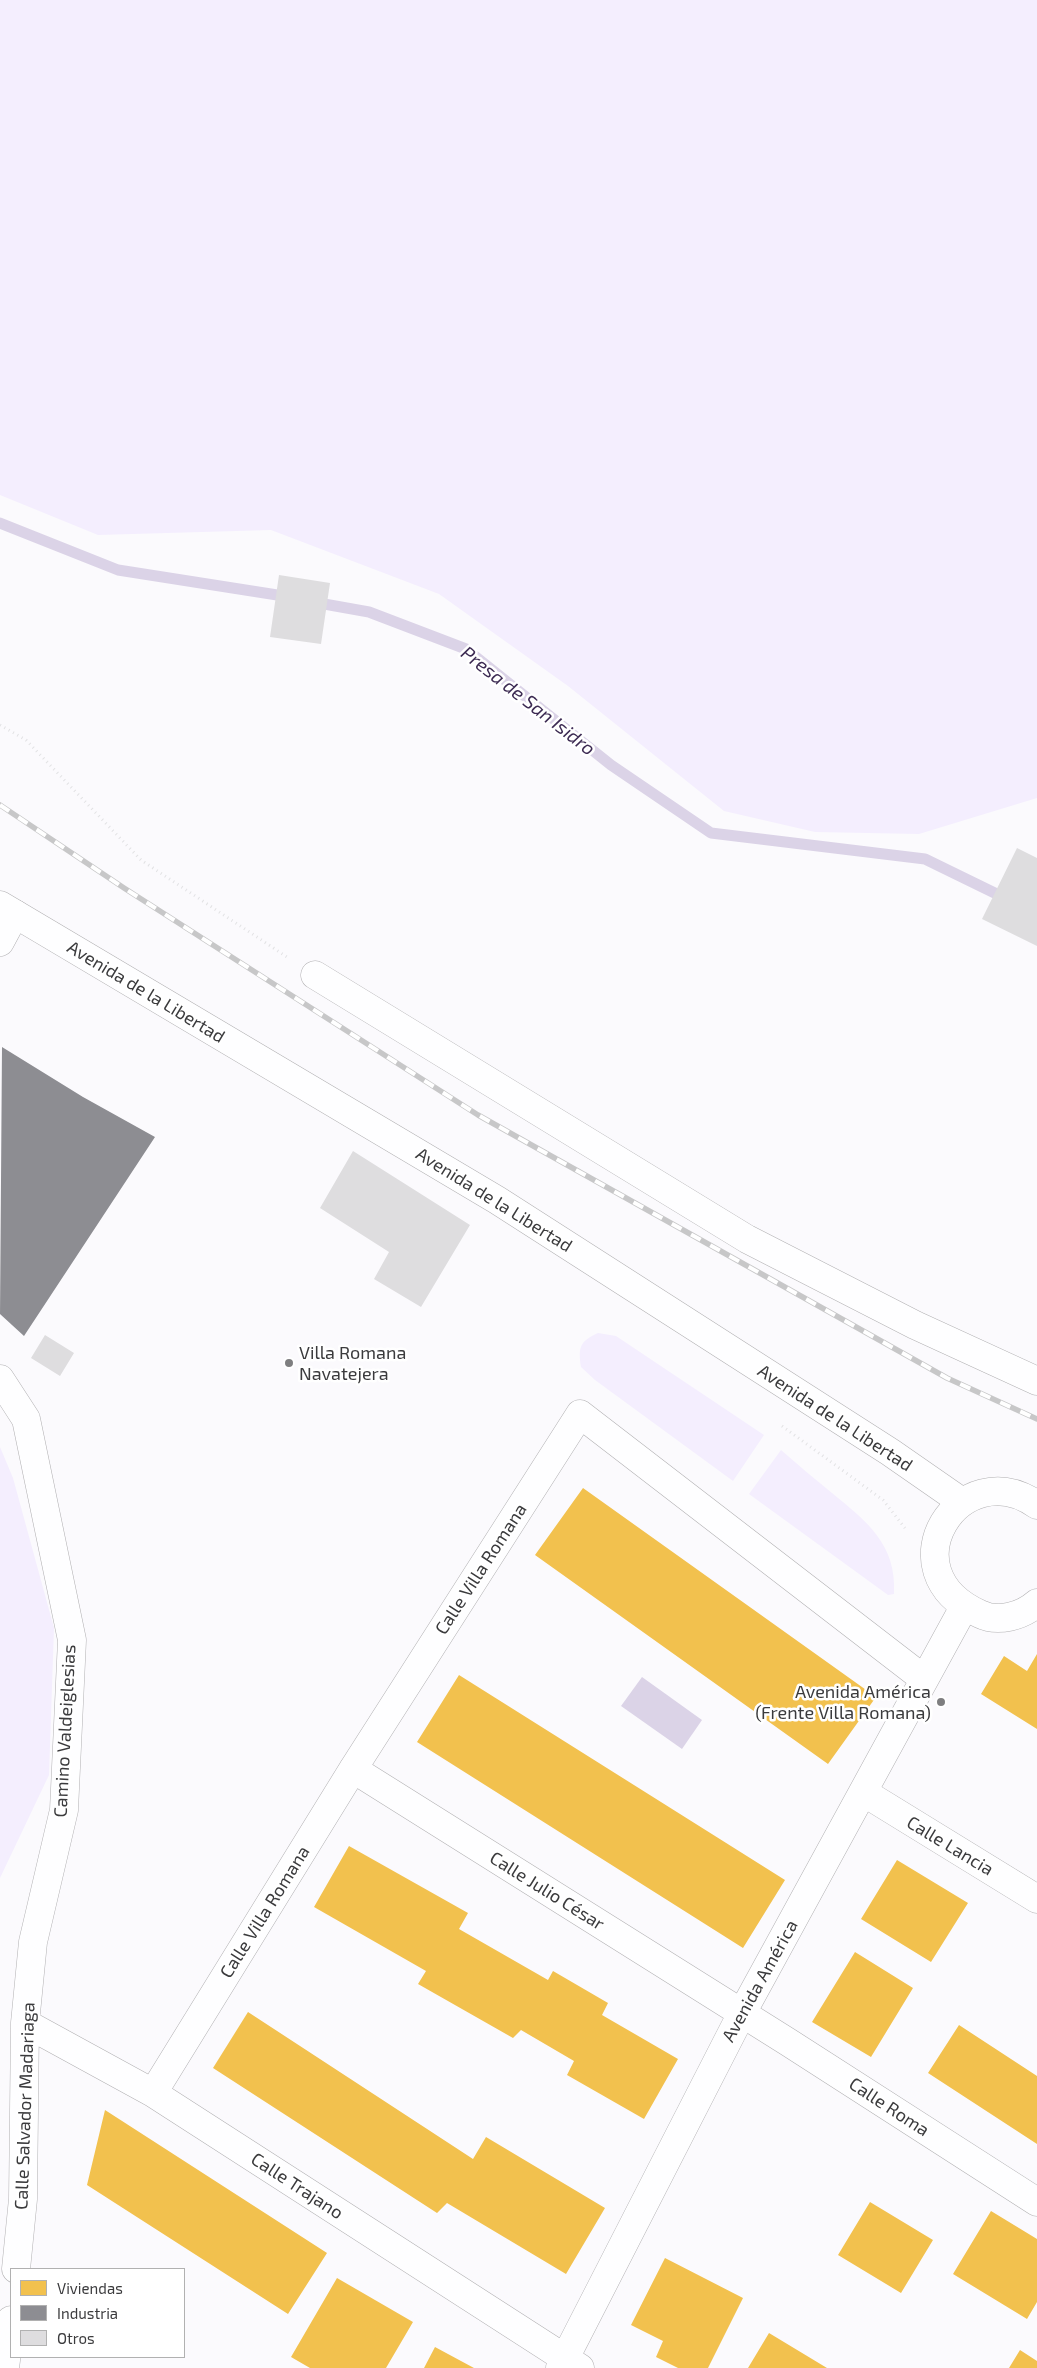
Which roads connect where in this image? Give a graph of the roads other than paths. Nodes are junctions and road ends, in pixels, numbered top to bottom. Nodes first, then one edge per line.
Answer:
1 (5, 912) edge
2 (0, 942) edge
3 (314, 975) road end
4 (0, 1379) edge
5 (1037, 1381) edge
6 (962, 1502) junction
7 (1037, 1505) edge
8 (964, 1607) junction
9 (1030, 1614) edge
10 (924, 1679) junction
11 (353, 1769) junction
12 (863, 1792) junction
13 (1037, 1899) edge
14 (33, 1942) joint
15 (742, 2012) junction
16 (25, 2023) junction
17 (153, 2093) junction
18 (1037, 2202) edge
19 (16, 2268) edge
20 (568, 2365) edge

1 - 2 street
1 - 6 street, Avenida de la Libertad
3 - 5 street
4 - 14 street, Camino Valdeiglesias
6 - 7 street
6 - 8 street
8 - 9 street
8 - 10 street, Avenida América
10 - 11 street, Calle Villa Romana
10 - 12 street, Avenida América
11 - 15 street, Calle Julio César
11 - 17 street, Calle Villa Romana
12 - 13 street, Calle Lancia
12 - 15 street, Avenida América
14 - 16 street, Calle Salvador Madariaga
15 - 18 street, Calle Roma
15 - 20 street, Avenida América
16 - 17 street, Calle Trajano
16 - 19 street, Calle Salvador Madariaga
17 - 20 street, Calle Trajano

